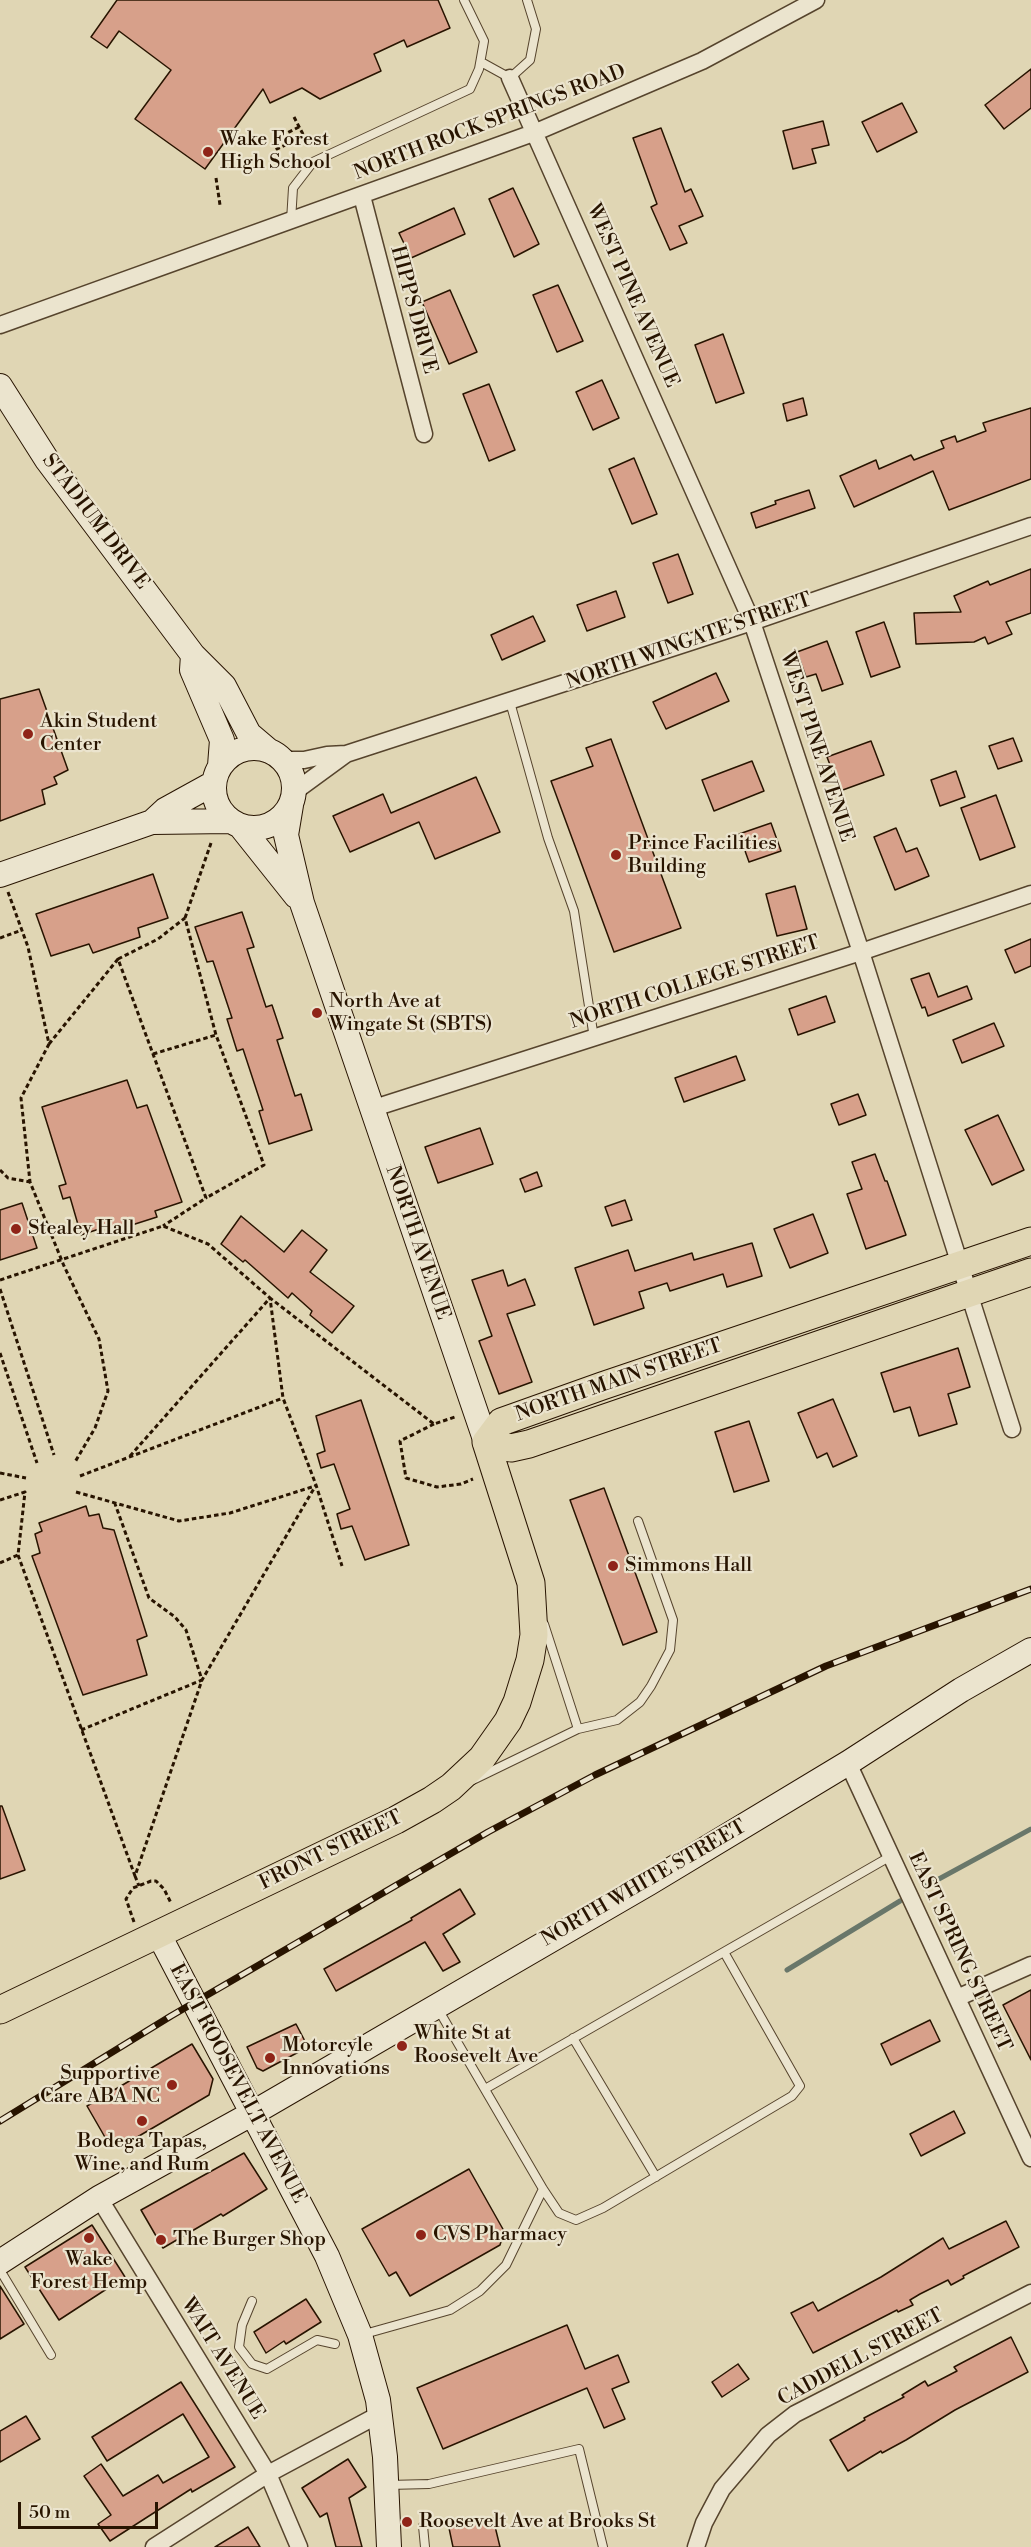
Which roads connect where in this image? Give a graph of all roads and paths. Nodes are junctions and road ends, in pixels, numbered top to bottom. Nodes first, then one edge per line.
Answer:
1 (464, 0) edge
2 (527, 0) edge
3 (816, 0) edge
4 (481, 62) junction
5 (510, 78) junction
6 (294, 117) dead end
7 (299, 127) junction
8 (536, 132) junction
9 (304, 136) junction
10 (307, 142) dead end
11 (216, 178) dead end
12 (362, 196) junction
13 (220, 205) dead end
14 (291, 221) junction
15 (0, 325) edge
16 (0, 386) edge
17 (424, 434) dead end
18 (1031, 526) edge
19 (752, 622) junction
20 (193, 655) junction
21 (510, 702) junction
22 (346, 754) junction
23 (276, 755) junction
24 (217, 775) junction
25 (292, 798) junction
26 (152, 822) junction
27 (228, 828) junction
28 (4, 883) edge
29 (1031, 894) edge
30 (302, 903) junction
31 (185, 918) junction
32 (22, 930) junction
33 (0, 938) edge
34 (861, 952) junction
35 (118, 959) junction
36 (216, 1035) junction
37 (594, 1038) junction
38 (50, 1044) junction
39 (153, 1054) junction
40 (371, 1109) junction
41 (0, 1170) edge
42 (30, 1182) junction
43 (206, 1198) junction
44 (163, 1227) junction
45 (1031, 1241) edge
46 (61, 1259) junction
47 (960, 1265) junction
48 (1031, 1272) edge
49 (0, 1280) edge
50 (0, 1289) edge
51 (970, 1292) junction
52 (270, 1298) junction
53 (0, 1353) edge
54 (283, 1398) junction
55 (434, 1424) junction
56 (460, 1427) dead end
57 (1012, 1429) dead end
58 (486, 1442) junction
59 (54, 1455) dead end
60 (130, 1456) junction
61 (75, 1462) dead end
62 (37, 1463) dead end
63 (0, 1473) edge
64 (80, 1476) dead end
65 (26, 1478) dead end
66 (477, 1478) dead end
67 (316, 1485) junction
68 (76, 1492) dead end
69 (0, 1500) edge
70 (114, 1502) junction
71 (638, 1521) dead end
72 (18, 1555) junction
73 (0, 1563) edge
74 (342, 1566) dead end
75 (531, 1583) junction
76 (1031, 1650) edge
77 (202, 1680) junction
78 (578, 1729) junction
79 (81, 1730) junction
80 (848, 1763) junction
81 (432, 1800) junction
82 (891, 1856) junction
83 (135, 1876) junction
84 (139, 1886) junction
85 (174, 1908) dead end
86 (147, 1930) junction
87 (724, 1952) junction
88 (1031, 1965) edge
89 (957, 1998) junction
90 (437, 2006) junction
91 (0, 2010) edge
92 (573, 2038) junction
93 (485, 2089) junction
94 (253, 2113) junction
95 (1031, 2158) edge
96 (656, 2177) junction
97 (543, 2189) junction
98 (99, 2198) junction
99 (0, 2262) edge
100 (0, 2271) edge
101 (1031, 2293) edge
102 (252, 2301) dead end
103 (360, 2335) junction
104 (334, 2344) dead end
105 (51, 2355) dead end
106 (380, 2414) junction
107 (268, 2474) junction
108 (386, 2485) junction
109 (423, 2526) dead end
110 (154, 2547) edge
111 (299, 2547) edge
112 (389, 2547) edge
113 (425, 2547) edge
114 (603, 2547) edge
115 (696, 2547) edge

1 - 4 lane
2 - 5 lane
3 - 8 street, NORTH ROCK SPRINGS ROAD
4 - 5 lane
4 - 14 lane
5 - 8 street, WEST PINE AVENUE
6 - 7 path
7 - 9 path
7 - 9 path
8 - 12 street, NORTH ROCK SPRINGS ROAD
8 - 19 street, WEST PINE AVENUE
9 - 10 path
11 - 13 path
12 - 14 street, NORTH ROCK SPRINGS ROAD
12 - 17 street, HIPPS DRIVE
14 - 15 street, NORTH ROCK SPRINGS ROAD
16 - 20 street, STADIUM DRIVE
18 - 19 street, NORTH WINGATE STREET
19 - 21 street, NORTH WINGATE STREET
19 - 34 street, WEST PINE AVENUE
20 - 23 street, STADIUM DRIVE
20 - 24 street, STADIUM DRIVE
21 - 22 street, NORTH WINGATE STREET
21 - 37 lane
22 - 23 street, NORTH WINGATE STREET
22 - 25 street, NORTH WINGATE STREET
23 - 24 street
23 - 25 street
24 - 26 street
24 - 27 street
25 - 27 street
25 - 30 street, NORTH AVENUE
26 - 27 street
26 - 28 street
27 - 30 street, NORTH AVENUE
27 - 31 path
28 - 32 path
29 - 34 street, NORTH COLLEGE STREET
30 - 40 street, NORTH AVENUE
31 - 35 path
31 - 36 path
32 - 33 path
32 - 38 path
34 - 37 street, NORTH COLLEGE STREET
34 - 47 street, WEST PINE AVENUE
35 - 38 path
35 - 39 path
36 - 39 path
36 - 43 path
37 - 40 street, NORTH COLLEGE STREET
38 - 42 path
39 - 43 path
40 - 58 street, NORTH AVENUE
41 - 42 path
42 - 46 path
43 - 44 path
44 - 46 path
44 - 52 path
45 - 47 main road, NORTH MAIN STREET
46 - 49 path
46 - 61 path
47 - 51 street, WEST PINE AVENUE
47 - 58 main road, NORTH MAIN STREET
48 - 51 main road, NORTH MAIN STREET
50 - 59 path
51 - 57 street, WEST PINE AVENUE
51 - 58 main road, NORTH MAIN STREET
52 - 54 path
52 - 55 path
52 - 60 path
53 - 62 path
54 - 60 path
54 - 67 path
55 - 56 path
55 - 66 path
58 - 75 main road, NORTH AVENUE
60 - 64 path
63 - 65 path
67 - 70 path
67 - 74 path
67 - 77 path
68 - 70 path
69 - 72 path
70 - 77 path
71 - 78 lane
72 - 73 path
72 - 79 path
75 - 78 lane
75 - 81 main road, FRONT STREET
76 - 80 street, NORTH WHITE STREET
77 - 79 path
77 - 83 path
78 - 81 lane
79 - 83 path
80 - 82 street, EAST SPRING STREET
80 - 90 street, NORTH WHITE STREET
81 - 86 main road, FRONT STREET
82 - 87 lane
82 - 89 street, EAST SPRING STREET
83 - 84 path
84 - 85 path
84 - 86 path
86 - 91 main road, FRONT STREET
86 - 94 street, EAST ROOSEVELT AVENUE
87 - 92 lane
87 - 96 lane
88 - 89 street
89 - 95 street, EAST SPRING STREET
90 - 93 lane
90 - 94 street, NORTH WHITE STREET
92 - 93 lane
92 - 96 lane
93 - 97 lane
94 - 98 street, NORTH WHITE STREET
94 - 103 street, EAST ROOSEVELT AVENUE
96 - 97 lane
97 - 103 lane
98 - 99 street, NORTH WHITE STREET
98 - 107 street, WAIT AVENUE
100 - 105 lane
101 - 115 street, CADDELL STREET
102 - 104 lane
103 - 106 street, EAST ROOSEVELT AVENUE
106 - 107 street
106 - 108 street, EAST ROOSEVELT AVENUE
107 - 110 street
107 - 111 street, WAIT AVENUE
108 - 112 street, EAST ROOSEVELT AVENUE
108 - 114 lane
109 - 113 lane

